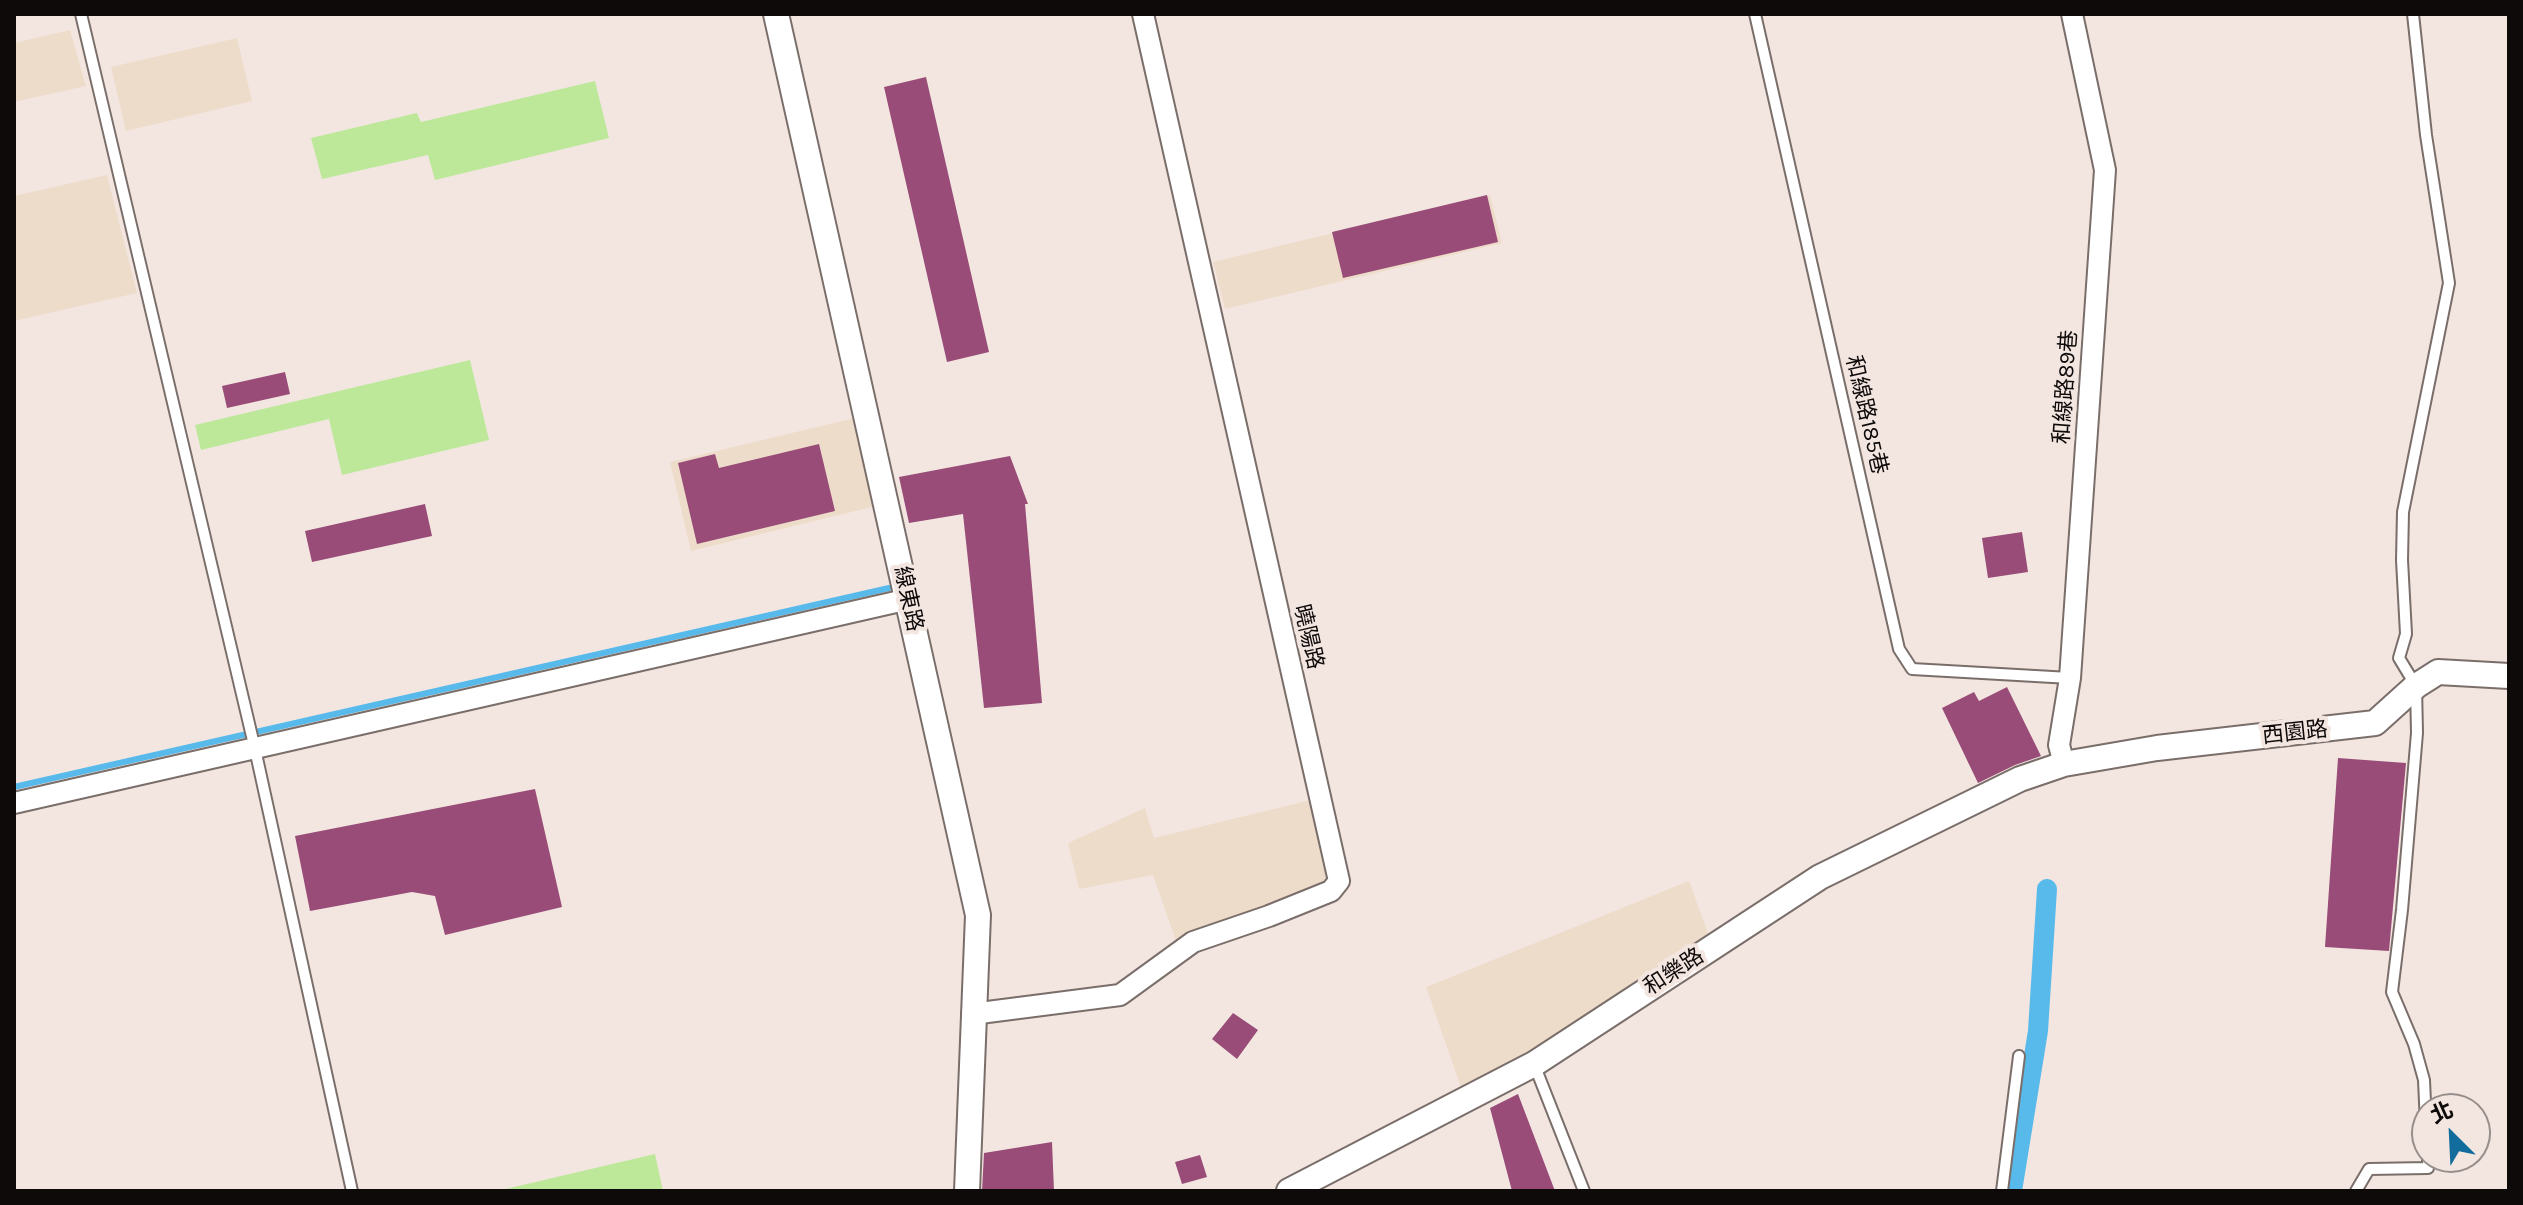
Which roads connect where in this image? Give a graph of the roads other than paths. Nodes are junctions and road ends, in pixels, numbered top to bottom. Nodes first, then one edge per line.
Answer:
1 (81, 14) edge
2 (776, 14) edge
3 (1143, 14) edge
4 (1755, 14) edge
5 (2072, 14) edge
6 (2413, 14) edge
7 (909, 599) junction
8 (2509, 676) edge
9 (2070, 678) junction
10 (2416, 686) junction
11 (255, 749) junction
12 (2064, 764) junction
13 (14, 803) edge
14 (972, 1014) junction
15 (2019, 1056) dead end
16 (1534, 1064) junction
17 (2425, 1093) edge
18 (2411, 1168) edge
19 (352, 1191) edge
20 (967, 1191) edge
21 (1289, 1191) edge
22 (1584, 1191) edge
23 (2002, 1191) edge
24 (2356, 1191) edge

1 - 11 lane
2 - 7 street, 線東路
3 - 14 street, 曉陽路
4 - 9 lane, 和線路185巷
5 - 9 street, 和線路89巷
6 - 10 lane
7 - 11 street
7 - 14 street, 線東路
8 - 10 street, 西園路
9 - 12 street, 和線路89巷
10 - 12 street, 西園路
10 - 17 lane
11 - 13 street
11 - 19 lane
12 - 16 street, 和樂路
14 - 20 street, 線東路
15 - 23 lane
16 - 21 street, 和樂路
16 - 22 lane
18 - 24 lane

